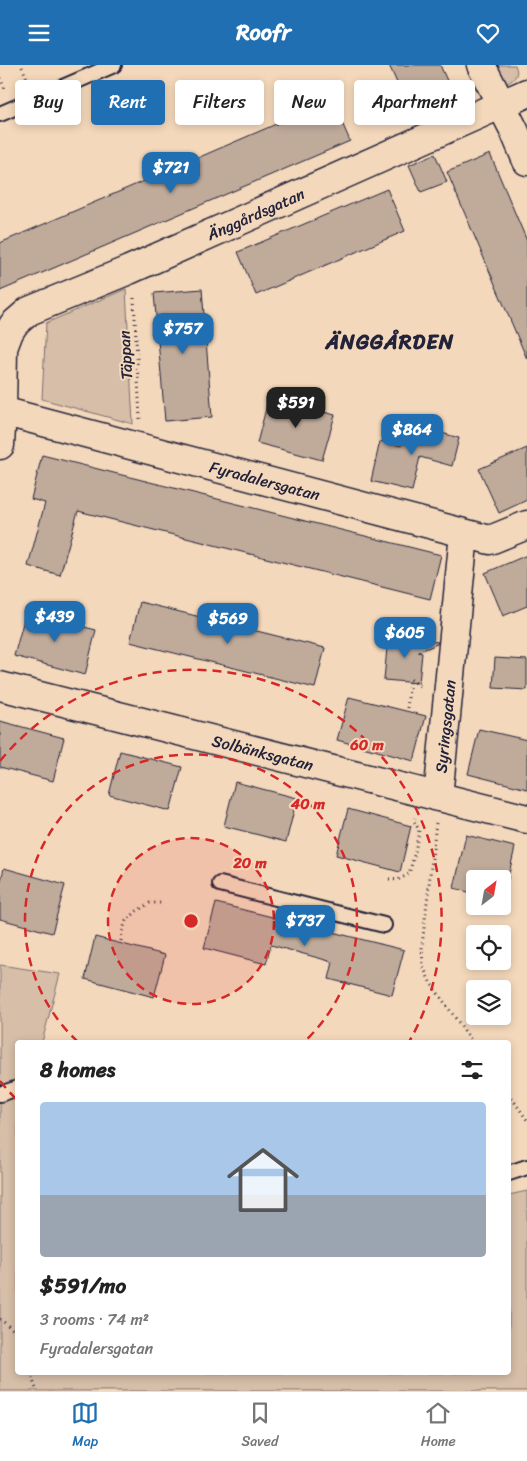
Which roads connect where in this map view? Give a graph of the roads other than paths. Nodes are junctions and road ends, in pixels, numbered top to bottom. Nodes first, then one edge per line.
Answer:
1 (114, 65) edge
2 (481, 65) edge
3 (527, 93) edge
4 (500, 105) junction
5 (0, 114) edge
6 (527, 161) edge
7 (2, 348) edge
8 (2, 411) junction
9 (0, 445) edge
10 (527, 525) edge
11 (464, 535) junction
12 (0, 686) edge
13 (438, 797) junction
14 (527, 819) edge
15 (220, 884) dead end
16 (384, 925) dead end
17 (15, 1089) edge
18 (0, 1094) edge
19 (527, 1167) edge
20 (511, 1172) edge

1 - 5 lane
2 - 4 street
3 - 4 street, Änggårdsgatan
4 - 6 street
4 - 7 street, Änggårdsgatan
7 - 8 street
8 - 9 street
8 - 11 street, Fyradalersgatan
10 - 11 street, Fyradalersgatan
11 - 13 street, Syringsgatan
12 - 13 street, Solbänksgatan
13 - 14 street, Solbänksgatan
15 - 16 lane
17 - 18 lane
19 - 20 lane

